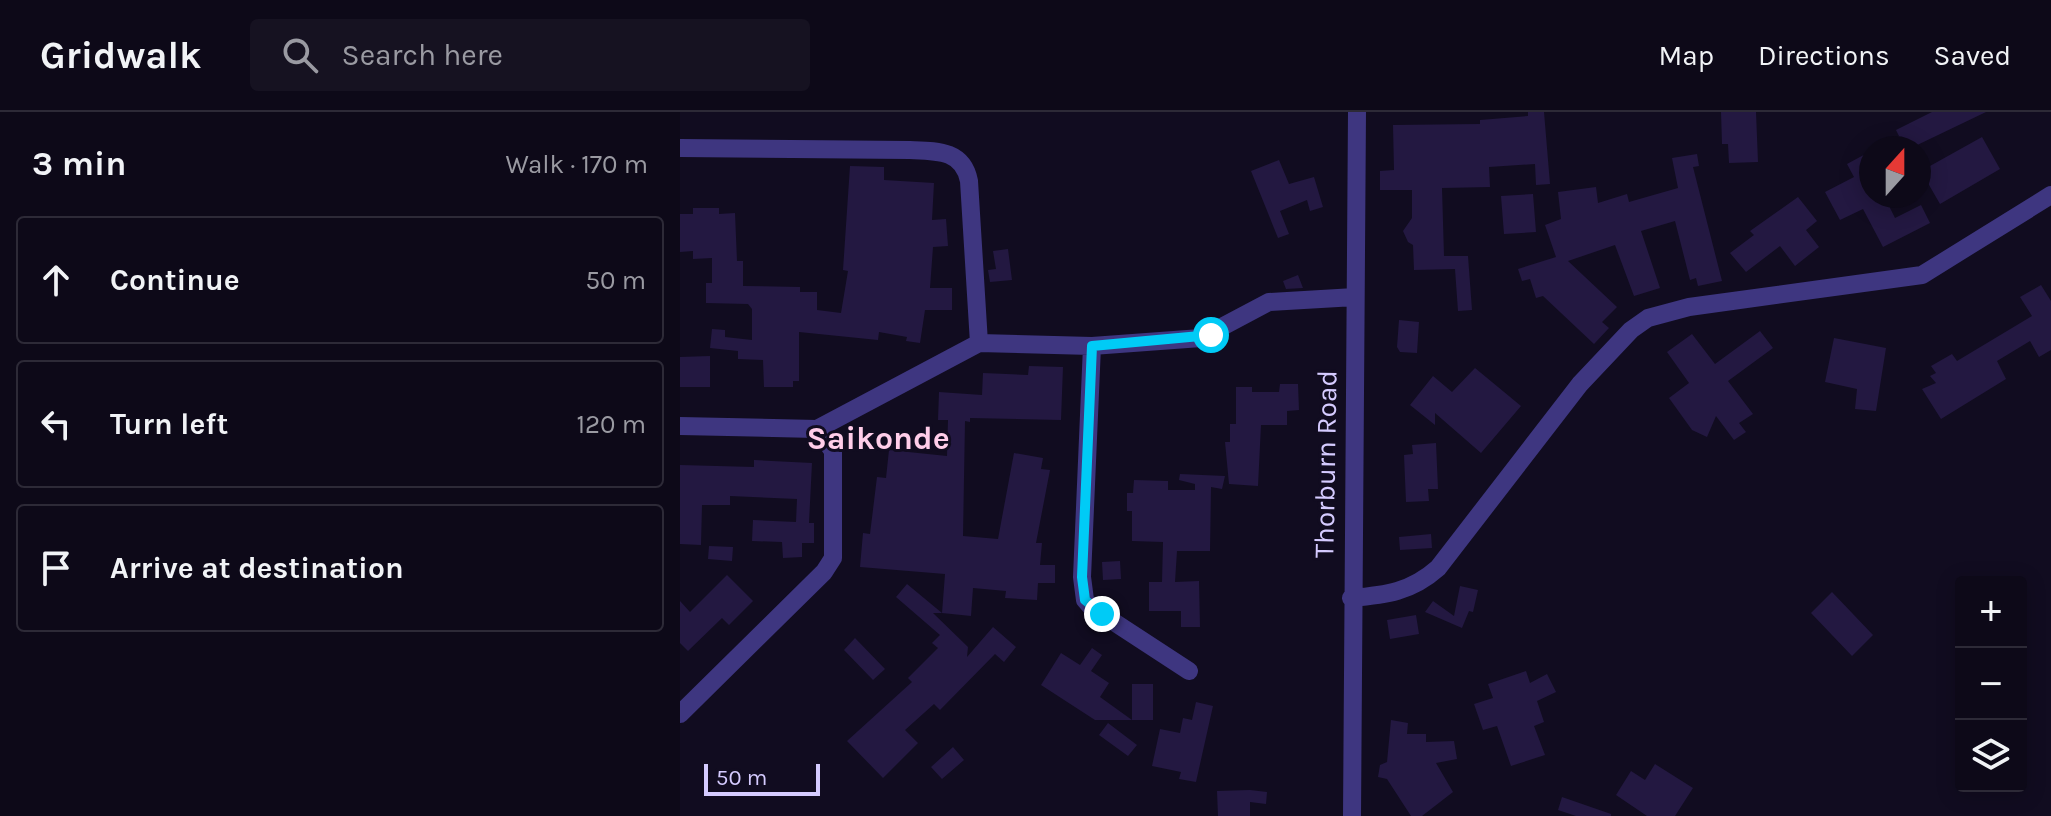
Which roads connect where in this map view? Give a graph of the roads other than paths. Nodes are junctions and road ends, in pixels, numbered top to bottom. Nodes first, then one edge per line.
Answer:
1 (1357, 112) edge
2 (680, 148) edge
3 (2051, 195) edge
4 (1355, 297) junction
5 (979, 343) junction
6 (1092, 346) junction
7 (680, 426) edge
8 (817, 429) junction
9 (1351, 598) junction
10 (1189, 671) dead end
11 (680, 714) edge
12 (1352, 816) edge

1 - 4 street, Thorburn Road
2 - 5 street
3 - 9 street
4 - 6 street
4 - 9 street, Thorburn Road
5 - 6 street
5 - 8 street
6 - 10 street
7 - 8 street
8 - 11 street
9 - 12 street, Thorburn Road

